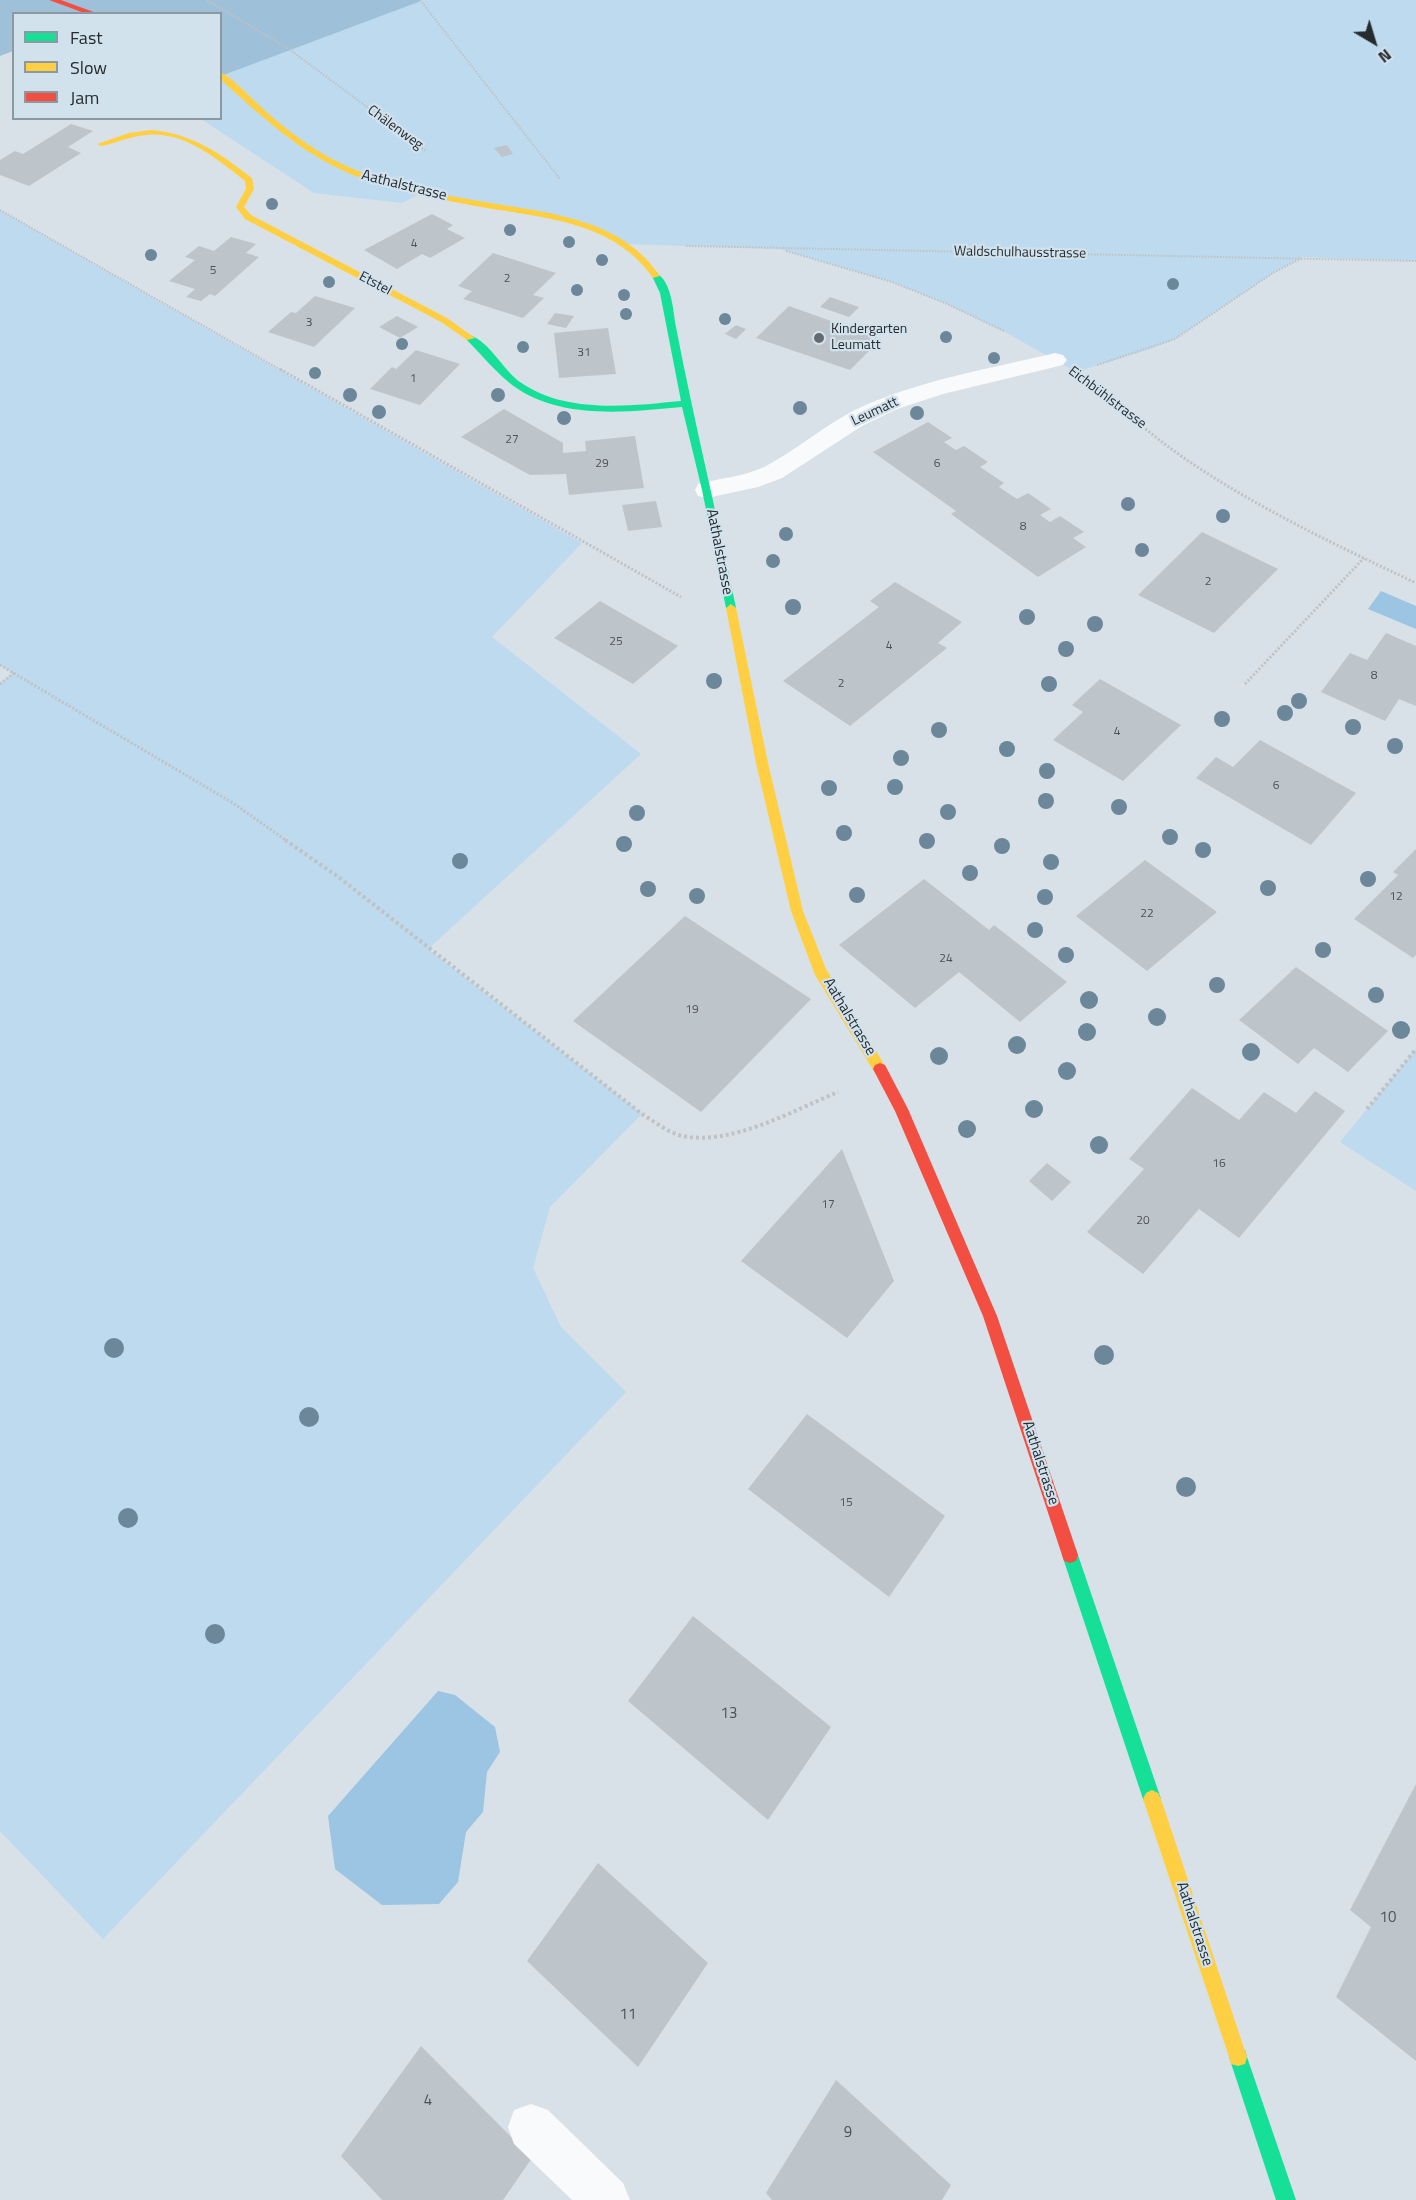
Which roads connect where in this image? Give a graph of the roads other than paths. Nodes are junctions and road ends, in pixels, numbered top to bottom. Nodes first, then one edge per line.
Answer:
1 (53, 0) edge
2 (90, 12) edge
3 (222, 76) edge
4 (101, 144) dead end
5 (1066, 366) road end
6 (686, 404) junction
7 (707, 490) junction
8 (531, 2127) dead end
9 (606, 2200) edge
10 (1286, 2200) edge

1 - 2 street
3 - 6 street, Aathalstrasse
4 - 6 street, Etstel
5 - 7 lane, Leumatt
6 - 7 street, Aathalstrasse
7 - 10 street, Aathalstrasse
8 - 9 lane

